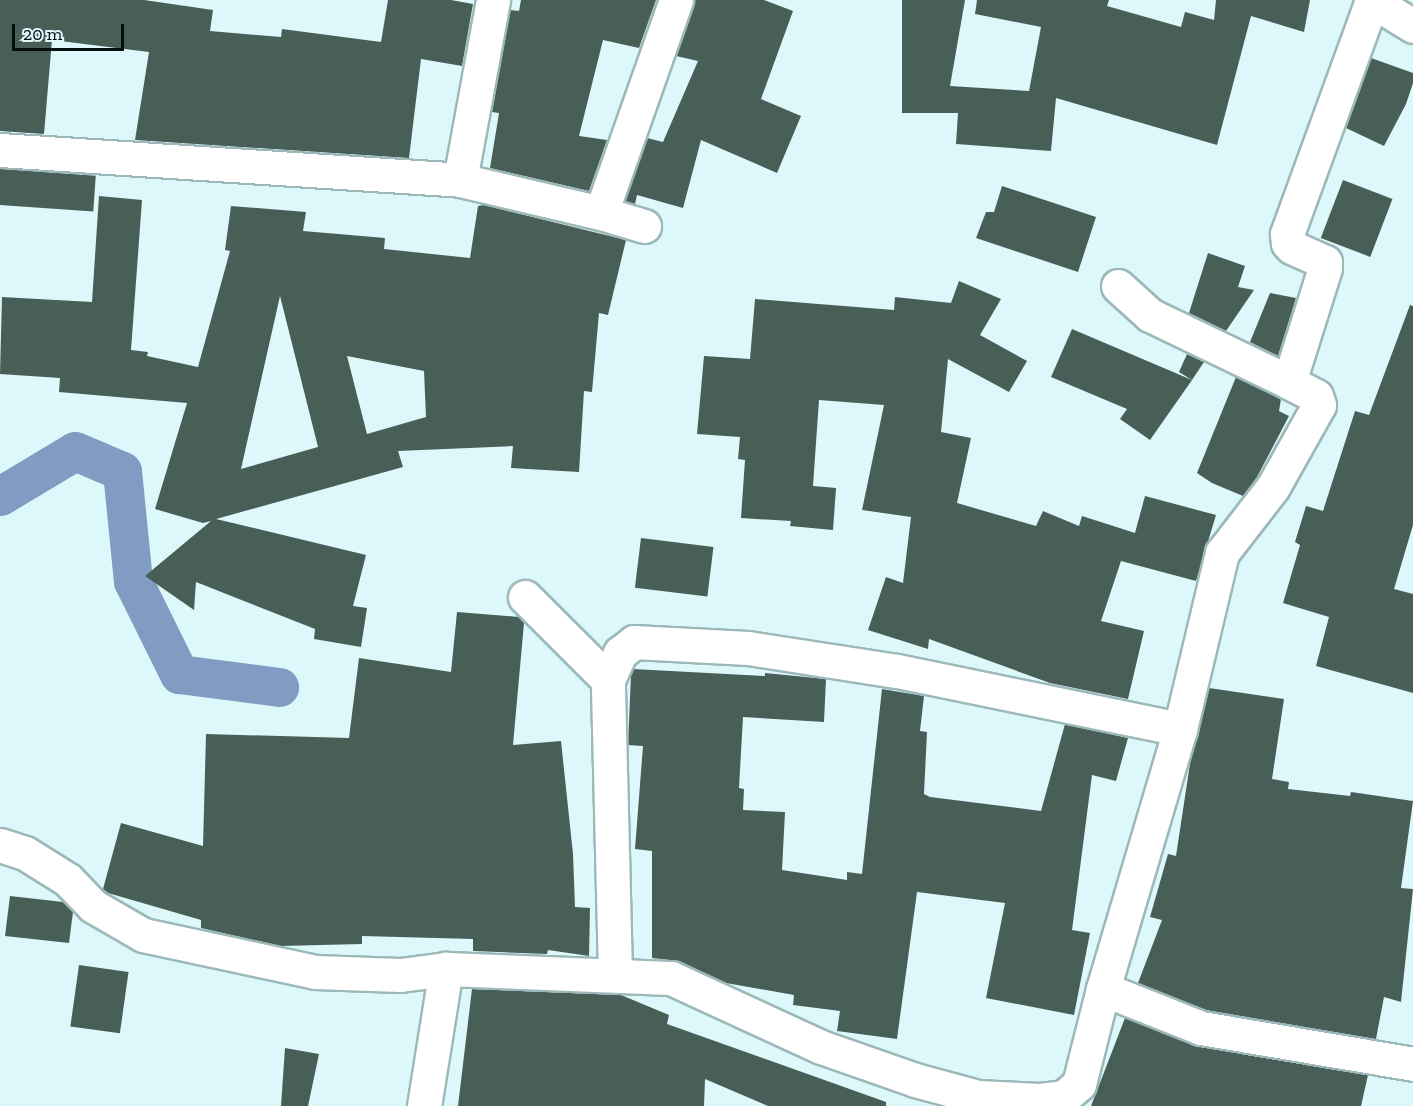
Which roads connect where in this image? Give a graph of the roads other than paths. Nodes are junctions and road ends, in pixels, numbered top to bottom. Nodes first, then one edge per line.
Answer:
1 (494, 0) edge
2 (676, 0) edge
3 (1371, 1) edge
4 (1413, 26) edge
5 (0, 150) edge
6 (460, 180) junction
7 (601, 213) junction
8 (644, 226) dead end
9 (1118, 286) dead end
10 (1289, 382) junction
11 (525, 597) dead end
12 (608, 680) junction
13 (1180, 729) junction
14 (0, 844) edge
15 (446, 969) junction
16 (615, 974) junction
17 (1103, 989) junction
18 (1413, 1064) edge
19 (424, 1106) edge

1 - 6 street
2 - 7 street
3 - 4 street
3 - 10 street
5 - 6 street
6 - 7 street
7 - 8 street
9 - 10 street
10 - 13 street
11 - 12 street
12 - 13 street
12 - 16 street
13 - 17 street
14 - 15 street
15 - 16 street
15 - 19 street
16 - 17 street
17 - 18 street

